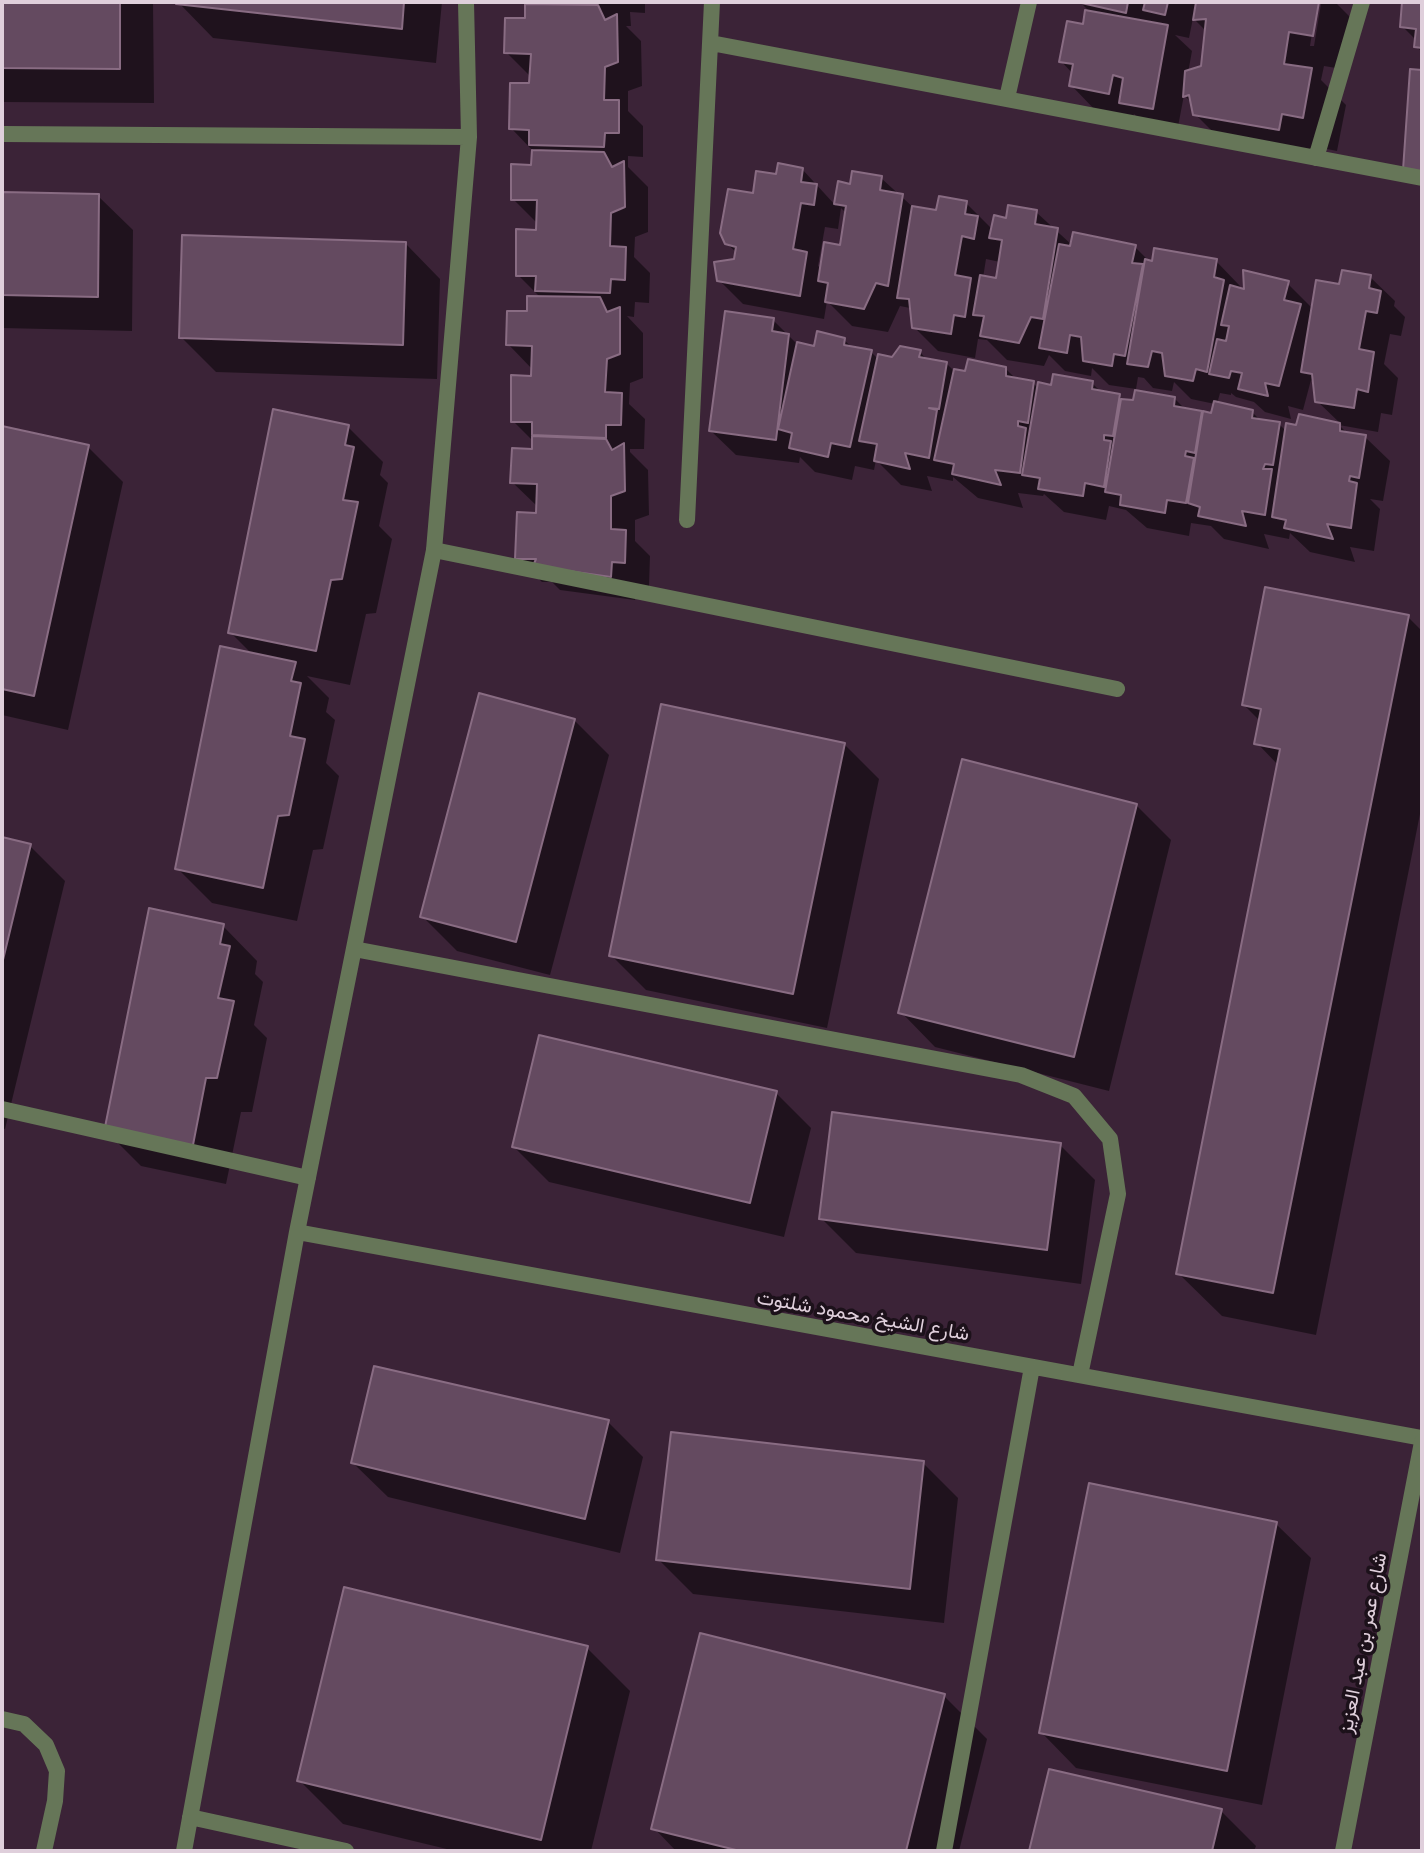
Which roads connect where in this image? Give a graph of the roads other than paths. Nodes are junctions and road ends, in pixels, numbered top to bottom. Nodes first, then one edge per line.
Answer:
1 (466, 2) edge
2 (712, 2) edge
3 (1029, 2) edge
4 (1362, 2) edge
5 (711, 43) junction
6 (1007, 98) junction
7 (2, 134) edge
8 (469, 137) junction
9 (1316, 158) junction
10 (1422, 178) edge
11 (687, 520) dead end
12 (434, 550) junction
13 (1117, 689) dead end
14 (354, 949) junction
15 (2, 1109) edge
16 (308, 1178) junction
17 (297, 1232) junction
18 (1032, 1367) junction
19 (1080, 1375) junction
20 (1422, 1440) edge
21 (2, 1719) edge
22 (190, 1817) junction
23 (44, 1851) edge
24 (184, 1851) edge
25 (346, 1851) edge
26 (944, 1851) edge
27 (1343, 1851) edge

1 - 8 street
2 - 5 street
3 - 6 street
4 - 9 street
5 - 6 street
5 - 11 street
6 - 9 street
7 - 8 street
8 - 12 street
9 - 10 street
12 - 13 street
12 - 14 street
14 - 16 street
14 - 19 street
15 - 16 street
16 - 17 street
17 - 18 street, شارع الشيخ محمود شلتوت
17 - 22 street
18 - 19 street, شارع الشيخ محمود شلتوت
18 - 26 street
19 - 20 street, شارع الشيخ محمود شلتوت
20 - 27 street, شارع عمر بن عبد العزيز
21 - 23 street
22 - 24 street
22 - 25 street

